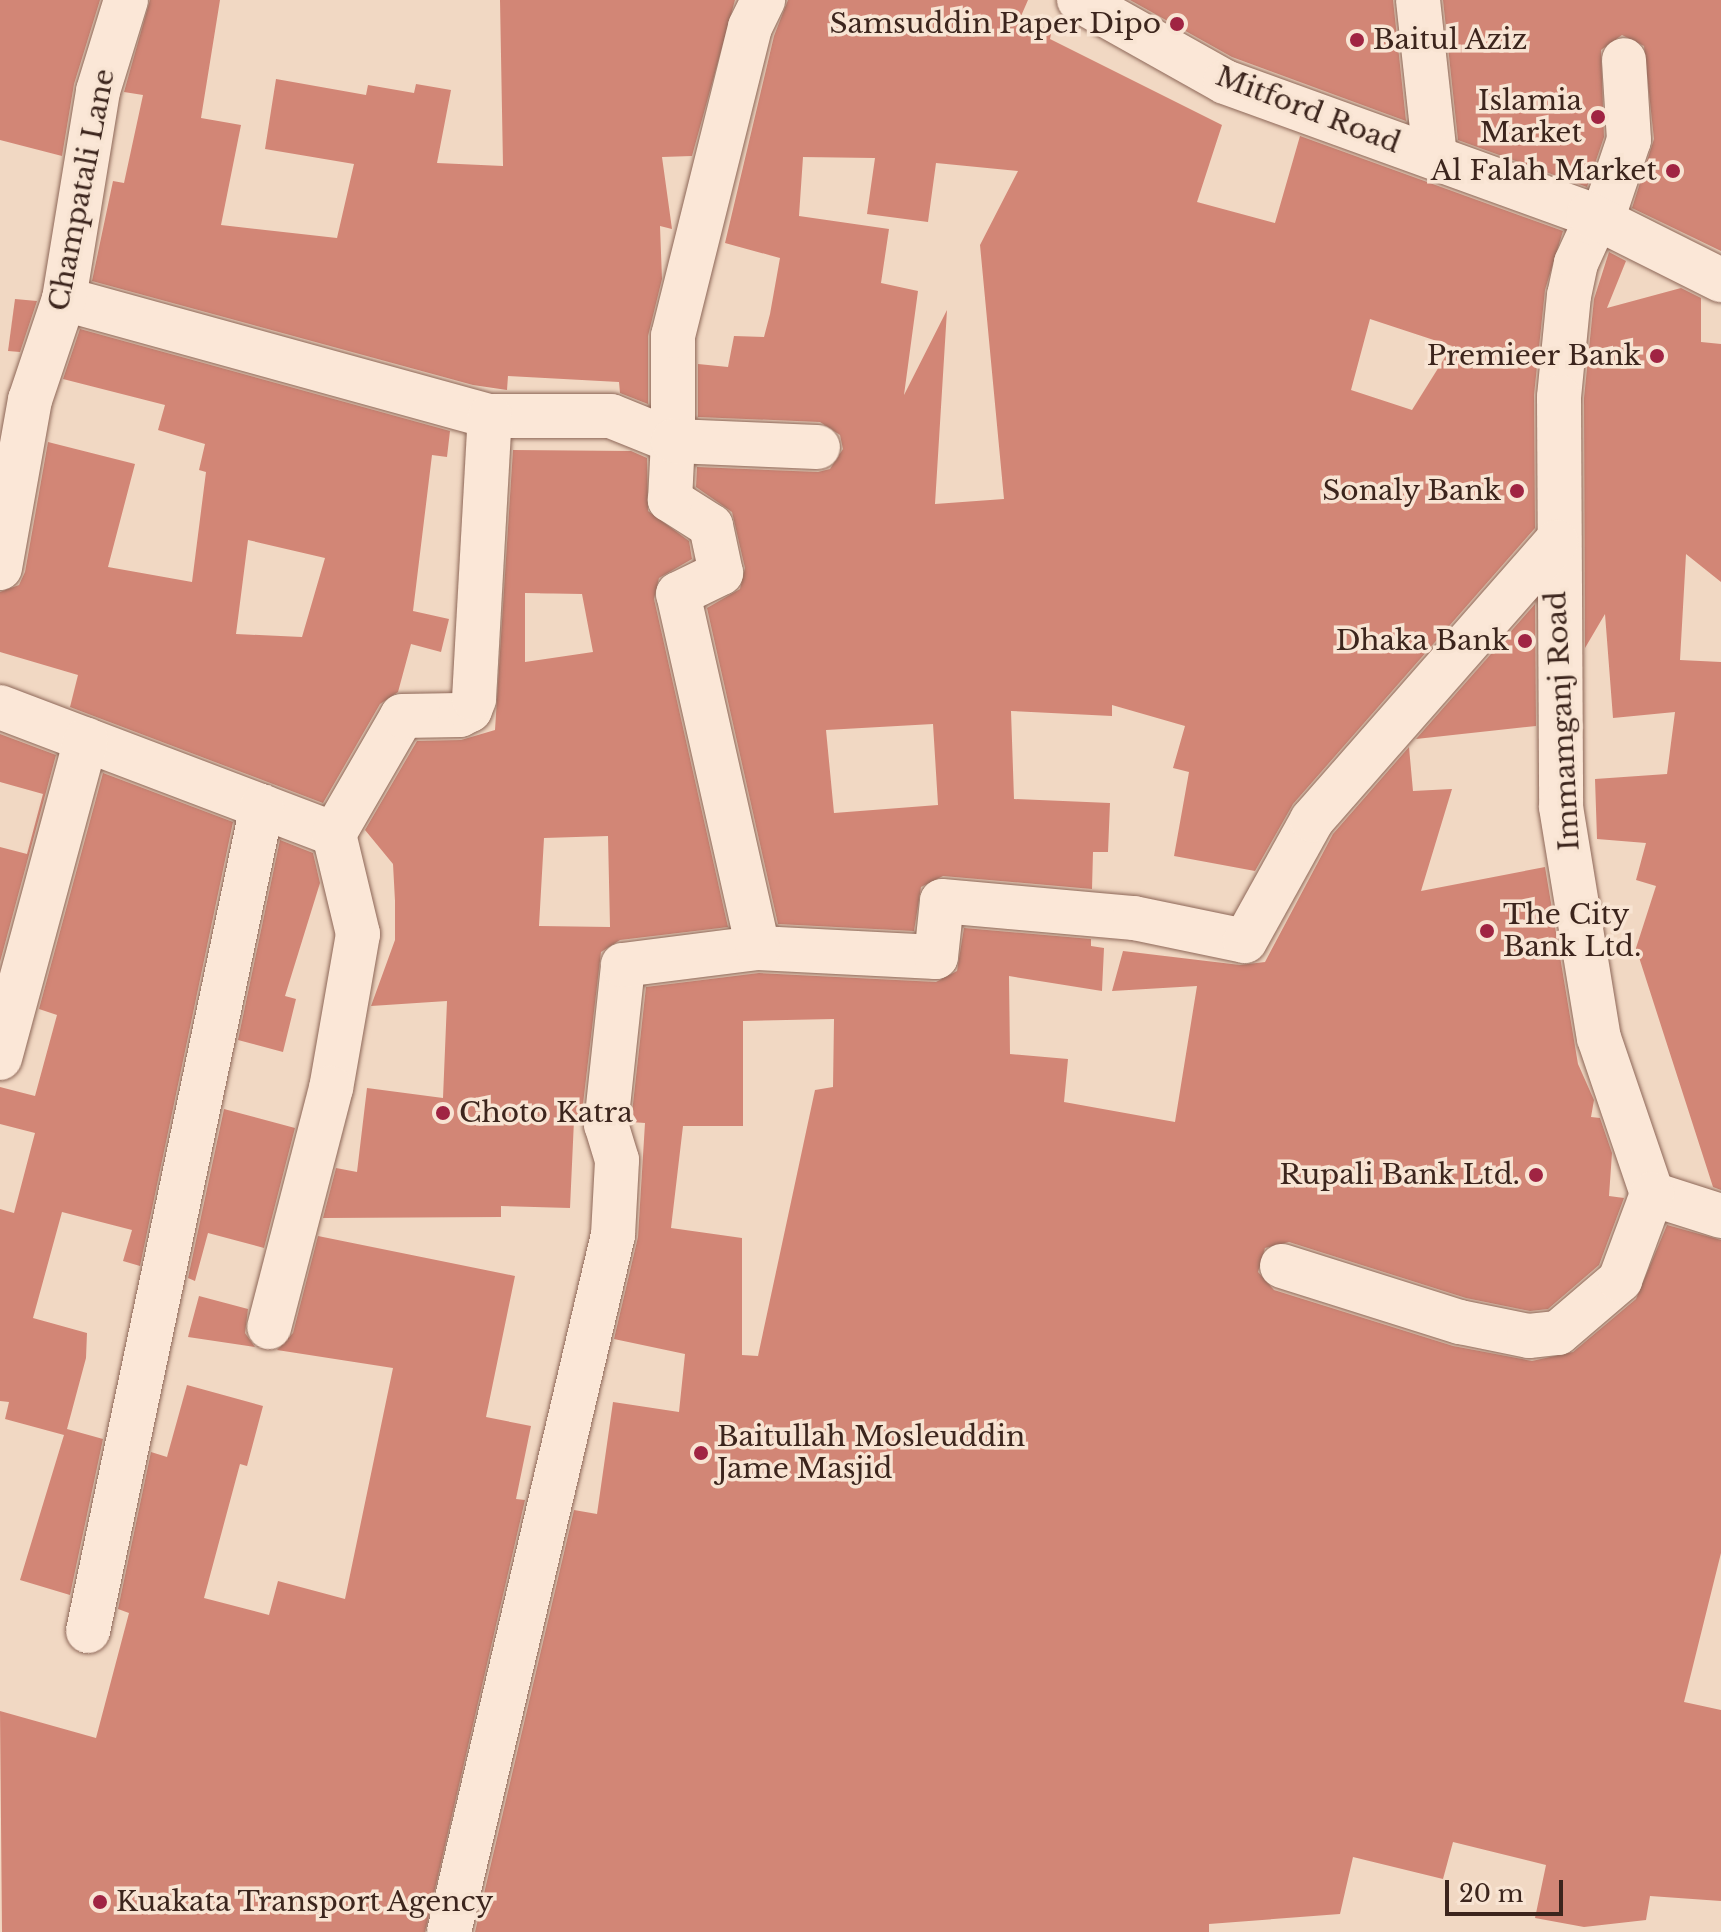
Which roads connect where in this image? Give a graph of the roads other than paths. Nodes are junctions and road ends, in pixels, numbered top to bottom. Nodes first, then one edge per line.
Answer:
1 (126, 0) edge
2 (763, 0) edge
3 (1079, 0) edge
4 (1418, 0) edge
5 (1624, 60) dead end
6 (1435, 157) junction
7 (1599, 219) junction
8 (1721, 280) edge
9 (64, 299) junction
10 (490, 416) junction
11 (673, 441) junction
12 (818, 447) dead end
13 (1556, 542) junction
14 (0, 568) edge
15 (0, 707) edge
16 (86, 739) junction
17 (262, 806) junction
18 (334, 834) junction
19 (758, 948) junction
20 (0, 1058) edge
21 (1652, 1194) junction
22 (1721, 1216) edge
23 (1282, 1266) dead end
24 (269, 1327) dead end
25 (88, 1631) dead end
26 (449, 1932) edge

1 - 9 street, Champatali Lane
2 - 11 street
3 - 6 street, Mitford Road
4 - 6 street
5 - 7 street, Immamganj Road
6 - 7 street, Mitford Road
7 - 8 street, Mitford Road
7 - 13 street, Immamganj Road
9 - 10 street
9 - 14 street, Champatali Lane
10 - 11 street
10 - 18 street
11 - 12 street
11 - 19 street
13 - 19 street
13 - 21 street, Immamganj Road
15 - 16 street
16 - 17 street
16 - 20 street
17 - 18 street
17 - 25 street
18 - 24 street
19 - 26 street
21 - 22 street
21 - 23 street

